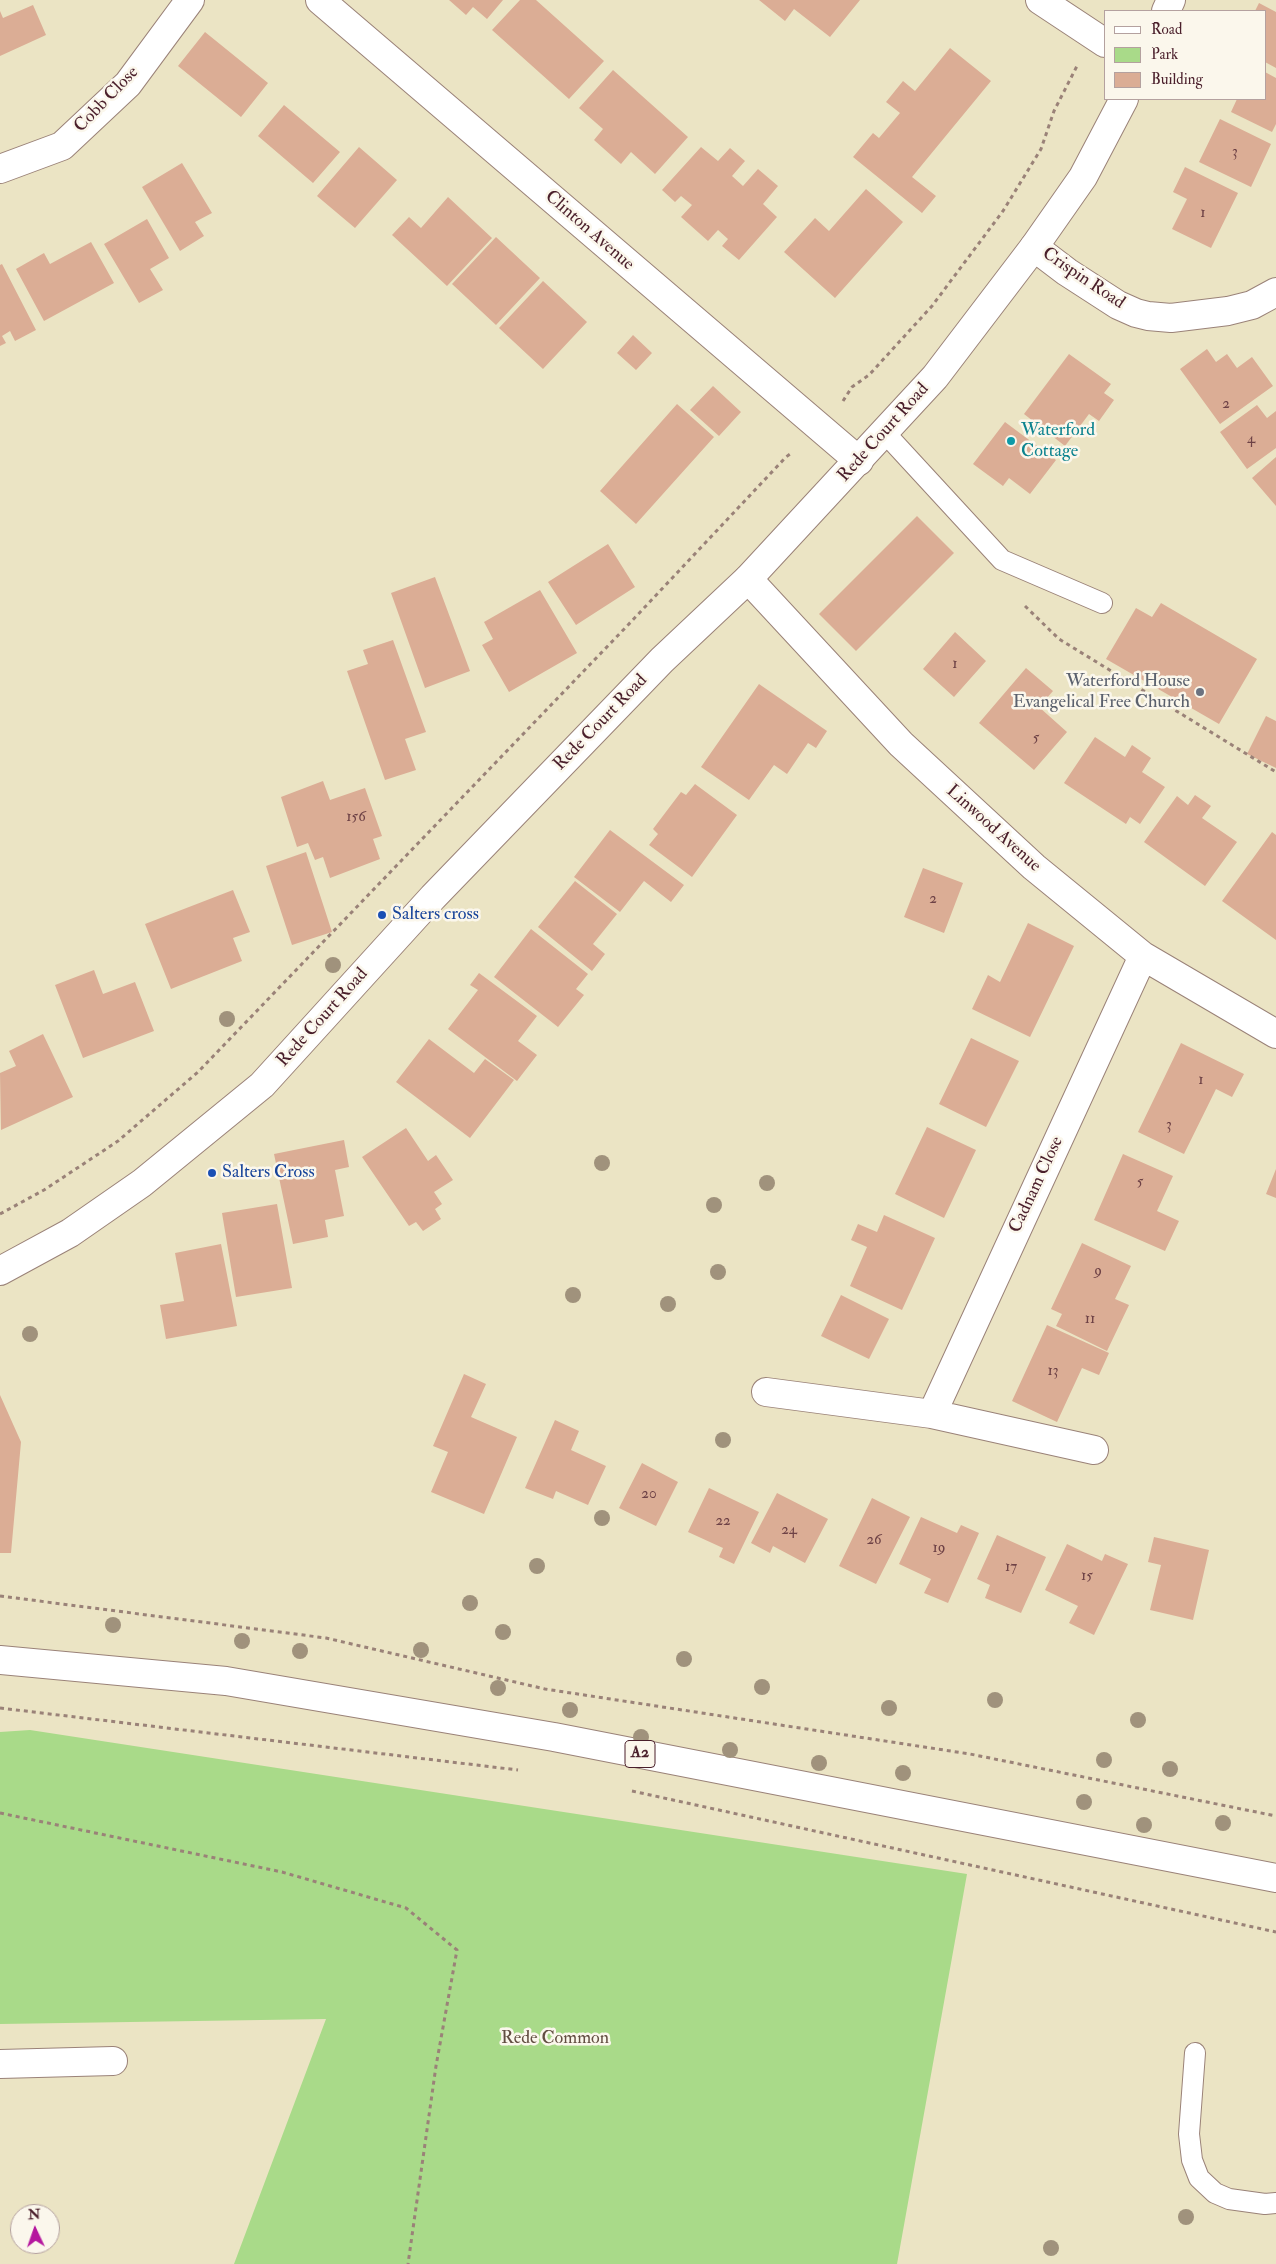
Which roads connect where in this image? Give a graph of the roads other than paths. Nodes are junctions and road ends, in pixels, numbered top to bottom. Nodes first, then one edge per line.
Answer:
1 (190, 0) edge
2 (320, 0) edge
3 (1040, 0) edge
4 (1099, 40) edge
5 (1123, 100) edge
6 (0, 169) edge
7 (1034, 247) junction
8 (1276, 292) edge
9 (885, 433) junction
10 (859, 461) junction
11 (748, 579) junction
12 (1102, 603) dead end
13 (1143, 956) junction
14 (1276, 1034) edge
15 (0, 1271) edge
16 (766, 1392) dead end
17 (932, 1414) junction
18 (1094, 1450) dead end
19 (0, 1660) edge
20 (1276, 1878) edge
21 (1195, 2053) dead end
22 (113, 2061) dead end
23 (0, 2064) edge
24 (1276, 2203) edge

1 - 6 street, Cobb Close
2 - 10 street, Clinton Avenue
3 - 4 street
5 - 7 street, Rede Court Road
7 - 8 street, Crispin Road
7 - 9 street, Rede Court Road
9 - 10 street, Rede Court Road
9 - 12 lane
10 - 11 street, Rede Court Road
11 - 13 street, Linwood Avenue
11 - 15 street, Rede Court Road
13 - 14 street, Linwood Avenue
13 - 17 street, Cadnam Close
16 - 17 street
17 - 18 street
19 - 20 street, A2
21 - 24 lane
22 - 23 street

